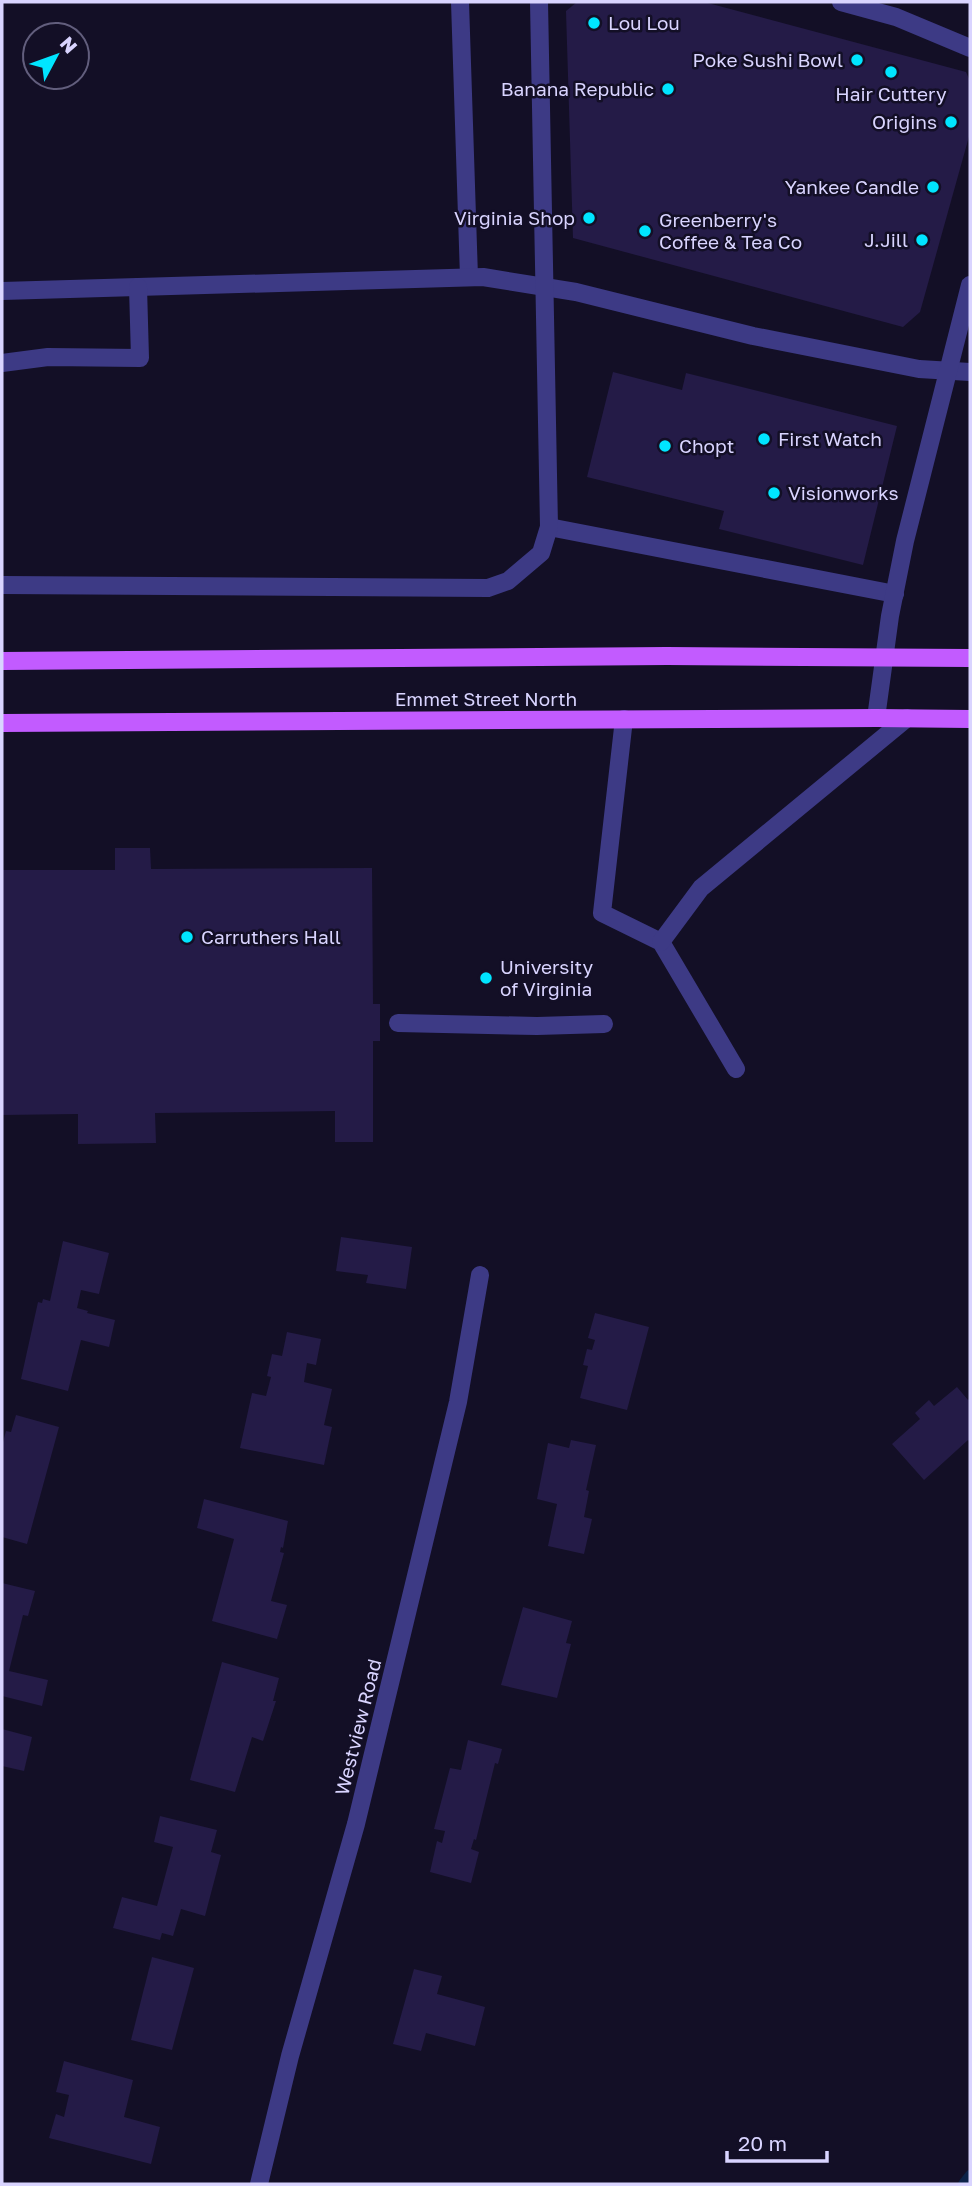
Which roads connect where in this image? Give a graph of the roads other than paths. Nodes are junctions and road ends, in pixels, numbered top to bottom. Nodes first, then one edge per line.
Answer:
1 (460, 2) edge
2 (538, 2) edge
3 (841, 2) edge
4 (970, 48) edge
5 (469, 277) junction
6 (970, 285) edge
7 (543, 286) junction
8 (138, 288) junction
9 (2, 292) edge
10 (2, 363) edge
11 (947, 372) junction
12 (970, 372) edge
13 (549, 527) junction
14 (2, 585) edge
15 (895, 594) junction
16 (885, 657) junction
17 (970, 658) edge
18 (2, 661) edge
19 (876, 718) junction
20 (907, 718) junction
21 (624, 719) junction
22 (970, 719) edge
23 (2, 723) edge
24 (661, 942) junction
25 (398, 1023) dead end
26 (604, 1024) dead end
27 (736, 1069) dead end
28 (480, 1275) dead end
29 (259, 2184) edge

1 - 5 street
2 - 7 street
3 - 4 street
5 - 7 street
5 - 8 street
6 - 11 street
7 - 11 street
7 - 13 street
8 - 9 street
8 - 10 street
11 - 12 street
11 - 15 street
13 - 14 street
13 - 15 street
15 - 16 street
16 - 17 main road
16 - 18 main road
16 - 19 street
19 - 20 main road, Emmet Street North
19 - 21 main road, Emmet Street North
20 - 22 main road, Emmet Street North
20 - 24 street
21 - 23 main road, Emmet Street North
21 - 24 street
24 - 27 street
25 - 26 street
28 - 29 street, Westview Road

